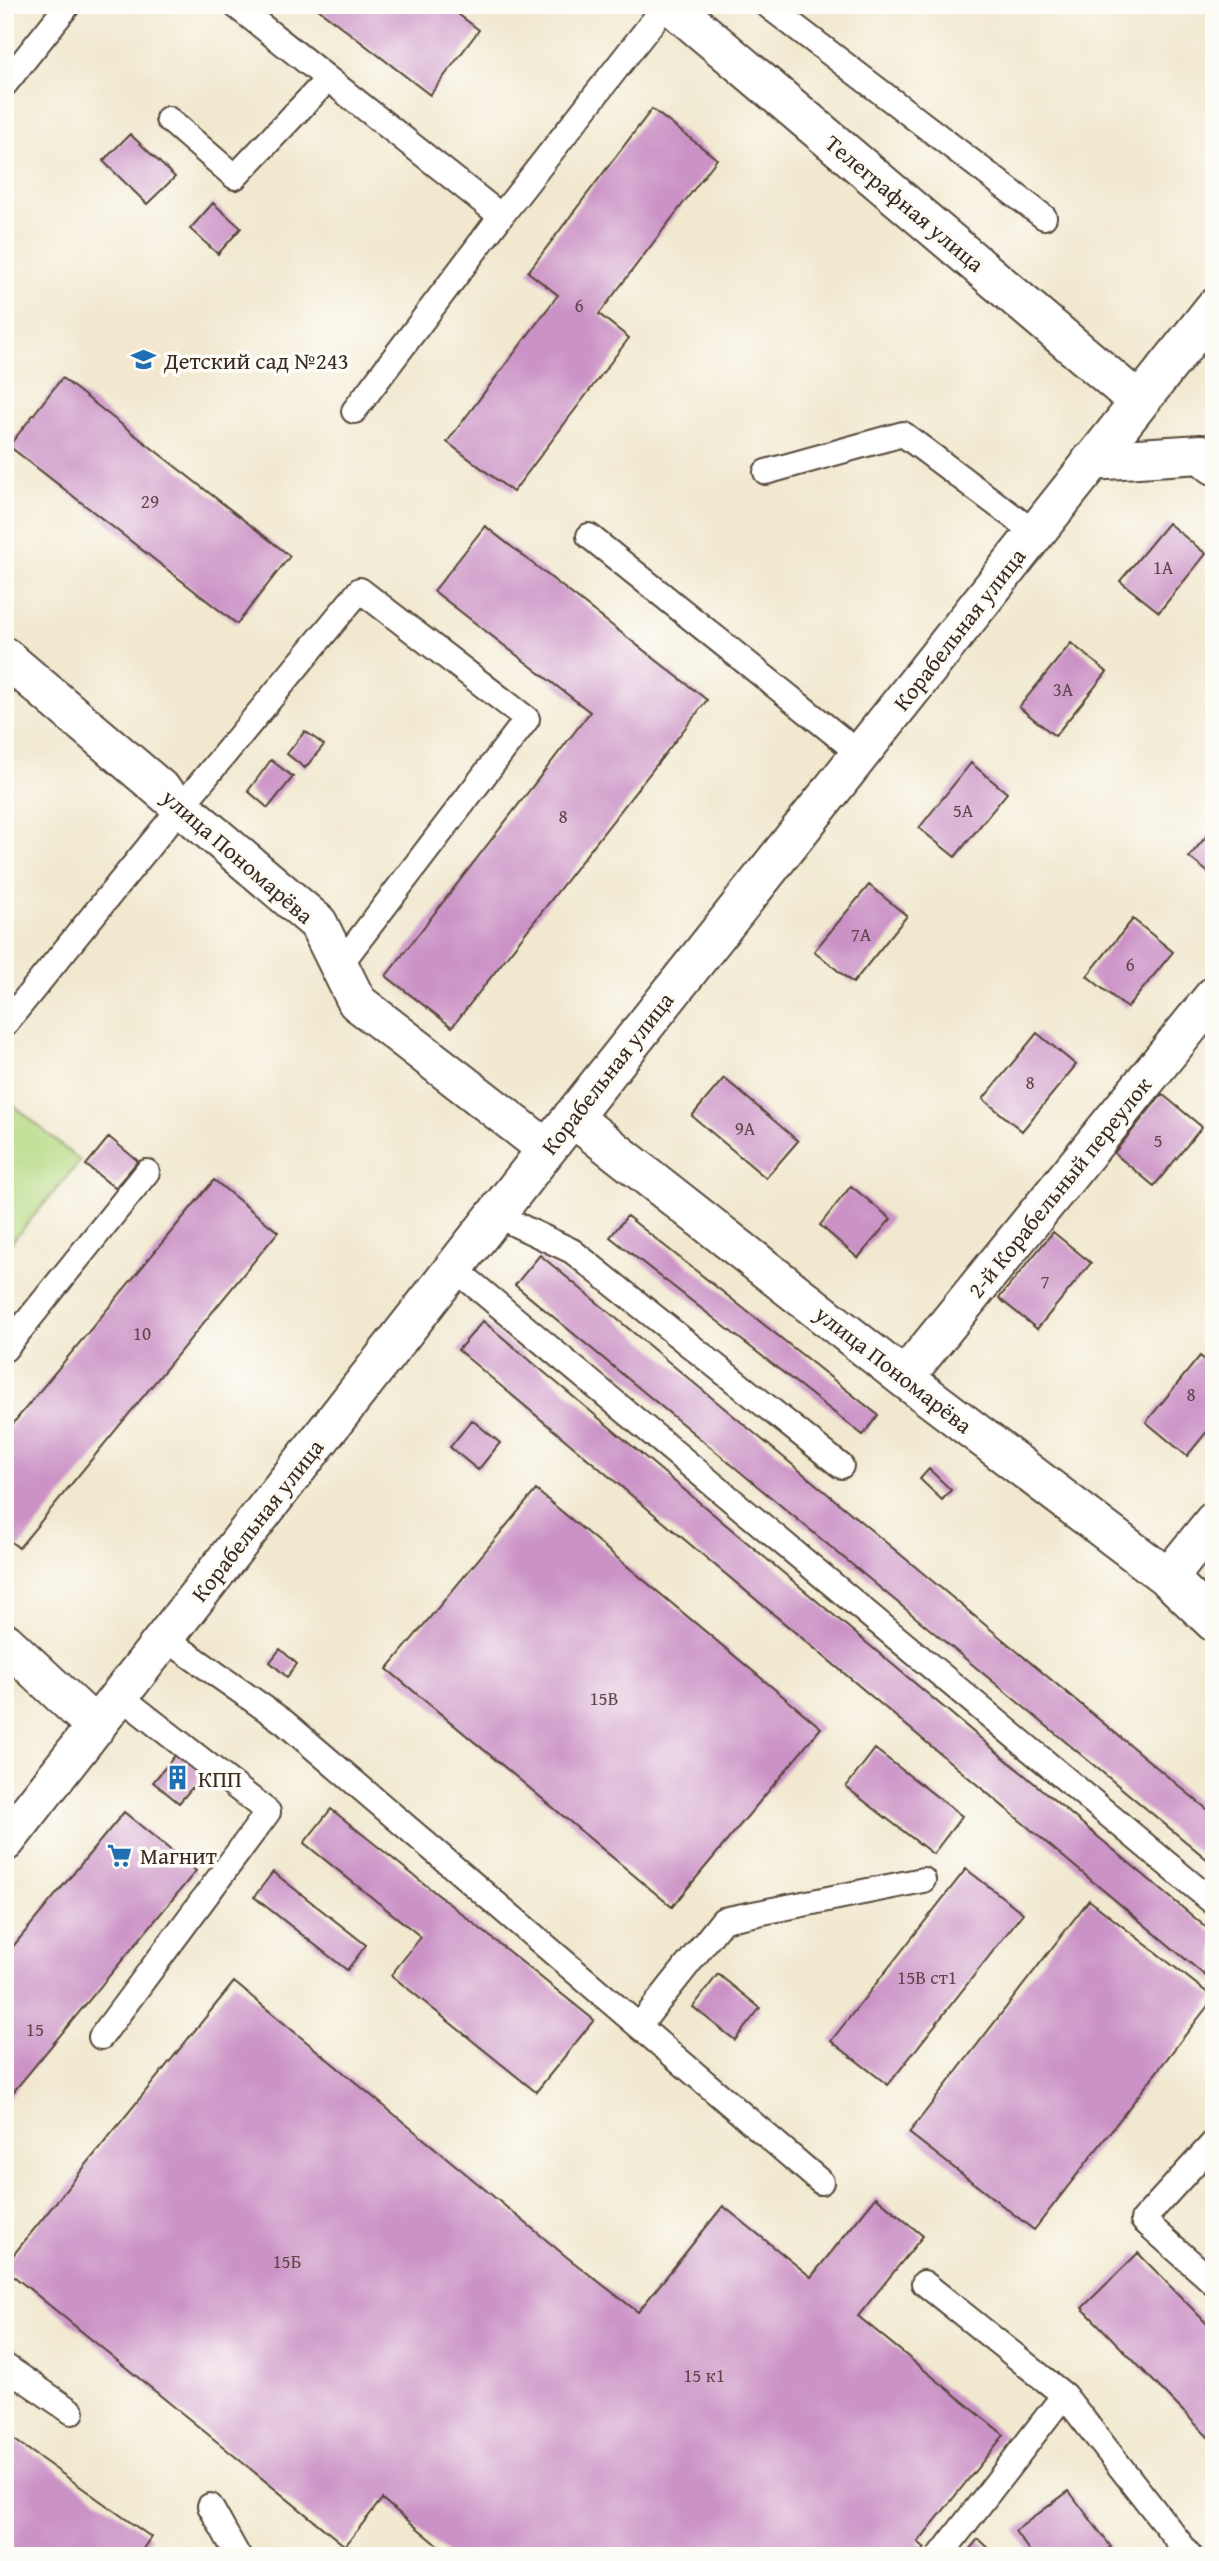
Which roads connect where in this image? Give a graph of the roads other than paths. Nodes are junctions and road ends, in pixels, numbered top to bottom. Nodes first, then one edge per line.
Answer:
1 (68, 5) edge
2 (235, 5) edge
3 (668, 5) edge
4 (767, 5) edge
5 (328, 79) junction
6 (5, 84) edge
7 (168, 119) dead end
8 (501, 216) junction
9 (1044, 217) dead end
10 (1214, 308) edge
11 (1139, 402) junction
12 (354, 411) dead end
13 (1091, 461) junction
14 (1214, 465) edge
15 (766, 472) dead end
16 (1035, 533) junction
17 (589, 536) dead end
18 (5, 657) edge
19 (860, 754) junction
20 (181, 807) junction
21 (339, 966) junction
22 (1214, 996) edge
23 (5, 1024) edge
24 (572, 1117) junction
25 (547, 1149) junction
26 (147, 1172) dead end
27 (496, 1215) junction
28 (454, 1268) junction
29 (5, 1349) edge
30 (904, 1378) junction
31 (841, 1466) dead end
32 (1214, 1521) edge
33 (1168, 1578) junction
34 (1214, 1622) edge
35 (165, 1638) junction
36 (5, 1642) edge
37 (120, 1696) junction
38 (96, 1727) junction
39 (5, 1842) edge
40 (923, 1880) dead end
41 (1214, 1903) edge
42 (639, 2026) junction
43 (101, 2037) dead end
44 (1214, 2142) edge
45 (821, 2182) dead end
46 (924, 2283) dead end
47 (1214, 2283) edge
48 (5, 2366) edge
49 (1064, 2395) junction
50 (72, 2412) dead end
51 (210, 2505) dead end
52 (238, 2556) edge
53 (940, 2556) edge
54 (1190, 2556) edge

1 - 6 lane
2 - 5 lane
3 - 8 lane
3 - 11 street, Телеграфная улица
4 - 9 lane
5 - 7 lane
5 - 8 lane
8 - 12 lane
10 - 11 street, Корабельная улица
11 - 13 street, Корабельная улица
13 - 14 street
13 - 16 street, Корабельная улица
15 - 16 lane
16 - 19 street, Корабельная улица
17 - 19 lane
18 - 20 street, улица Пономарёва
19 - 24 street, Корабельная улица
20 - 21 street, улица Пономарёва
20 - 21 lane
20 - 23 lane
21 - 25 street, улица Пономарёва
22 - 30 street, 2-й Корабельный переулок
24 - 25 street, Корабельная улица
24 - 30 street, улица Пономарёва
25 - 27 street, Корабельная улица
26 - 29 lane
27 - 28 street, Корабельная улица
27 - 31 lane
28 - 35 street, Корабельная улица
28 - 41 lane
30 - 33 street, улица Пономарёва
32 - 33 street
33 - 34 street, улица Пономарёва
35 - 37 street, Корабельная улица
35 - 42 lane
36 - 38 street
37 - 38 street, Корабельная улица
37 - 43 lane
38 - 39 street, Корабельная улица
40 - 42 lane
42 - 45 lane
44 - 47 lane
46 - 49 lane
48 - 50 lane
49 - 53 lane
49 - 54 lane
51 - 52 lane

